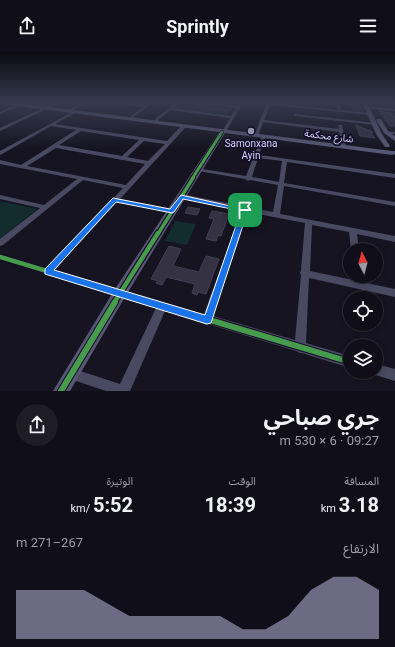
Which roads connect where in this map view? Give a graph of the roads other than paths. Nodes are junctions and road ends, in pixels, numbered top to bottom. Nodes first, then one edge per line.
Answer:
1 (233, 117) edge
2 (25, 118) edge
3 (61, 118) edge
4 (124, 118) edge
5 (139, 118) edge
6 (159, 118) edge
7 (263, 118) edge
8 (294, 118) edge
9 (320, 118) edge
10 (375, 118) edge
11 (156, 120) junction
12 (339, 120) junction
13 (262, 121) junction
14 (378, 123) junction
15 (292, 124) junction
16 (50, 125) junction
17 (183, 127) junction
18 (0, 130) edge
19 (80, 130) junction
20 (224, 131) junction
21 (341, 131) junction
22 (390, 133) edge
23 (379, 134) junction
24 (260, 136) junction
25 (143, 139) junction
26 (395, 139) edge
27 (168, 143) junction
28 (344, 145) junction
29 (395, 145) edge
30 (55, 146) junction
31 (386, 147) junction
32 (0, 152) edge
33 (393, 154) edge
34 (257, 156) junction
35 (123, 158) junction
36 (285, 160) junction
37 (1, 163) edge
38 (149, 163) junction
39 (23, 166) junction
40 (198, 170) junction
41 (395, 176) edge
42 (82, 178) junction
43 (248, 179) junction
44 (282, 185) junction
45 (127, 186) junction
46 (181, 196) junction
47 (0, 197) edge
48 (115, 200) junction
49 (395, 204) edge
50 (45, 207) junction
51 (245, 210) junction
52 (172, 211) junction
53 (276, 216) junction
54 (309, 223) junction
55 (352, 231) junction
56 (395, 239) edge
57 (0, 243) edge
58 (353, 243) edge
59 (0, 257) edge
60 (48, 272) junction
61 (304, 273) junction
62 (358, 283) edge
63 (358, 286) junction
64 (120, 293) junction
65 (395, 294) edge
66 (162, 306) junction
67 (207, 320) junction
68 (300, 348) junction
69 (343, 360) edge
70 (383, 372) edge
71 (71, 374) junction
72 (395, 375) edge
73 (61, 391) edge
74 (123, 391) edge

1 - 20 street
2 - 18 street
3 - 16 street
4 - 17 main road, شارع محكمة
5 - 11 main road, شارع محكمة
6 - 11 street
7 - 13 street
8 - 15 street
9 - 12 street
10 - 14 main road
11 - 20 main road, شارع محكمة
12 - 14 street
12 - 21 street
13 - 15 street
13 - 24 street
14 - 22 main road
14 - 23 main road
15 - 21 street
16 - 19 street
16 - 32 street
17 - 20 main road, شارع محكمة
17 - 27 street
19 - 25 street
19 - 30 street
20 - 24 main road, شارع محكمة
20 - 40 main road
21 - 28 street
22 - 23 main road
22 - 26 main road
23 - 31 main road
24 - 28 main road, شارع محكمة
24 - 33 main road, شارع محكمة
24 - 34 street
25 - 27 street
25 - 35 street
27 - 38 street
28 - 31 main road, شارع محكمة
29 - 31 main road, شارع محكمة
30 - 35 street
30 - 39 street
31 - 33 main road
34 - 36 street
34 - 43 street
35 - 38 street
36 - 41 street
36 - 44 street
37 - 39 street
38 - 45 street
39 - 42 street
40 - 43 street
40 - 46 main road
42 - 45 street
42 - 50 street
43 - 44 street
44 - 49 street
44 - 53 street
45 - 48 street
46 - 51 street
46 - 52 main road
47 - 50 street
48 - 52 street
48 - 60 street
50 - 57 street
51 - 53 street
51 - 67 street
52 - 64 main road
53 - 54 street
54 - 55 street
54 - 61 street
55 - 56 street
55 - 58 street
59 - 60 street
60 - 64 street
61 - 63 street
61 - 68 street
62 - 63 street
63 - 65 street
64 - 66 street
64 - 71 main road
66 - 67 street
66 - 74 street
67 - 68 street
68 - 69 street
70 - 72 street
71 - 73 main road
71 - 74 street

